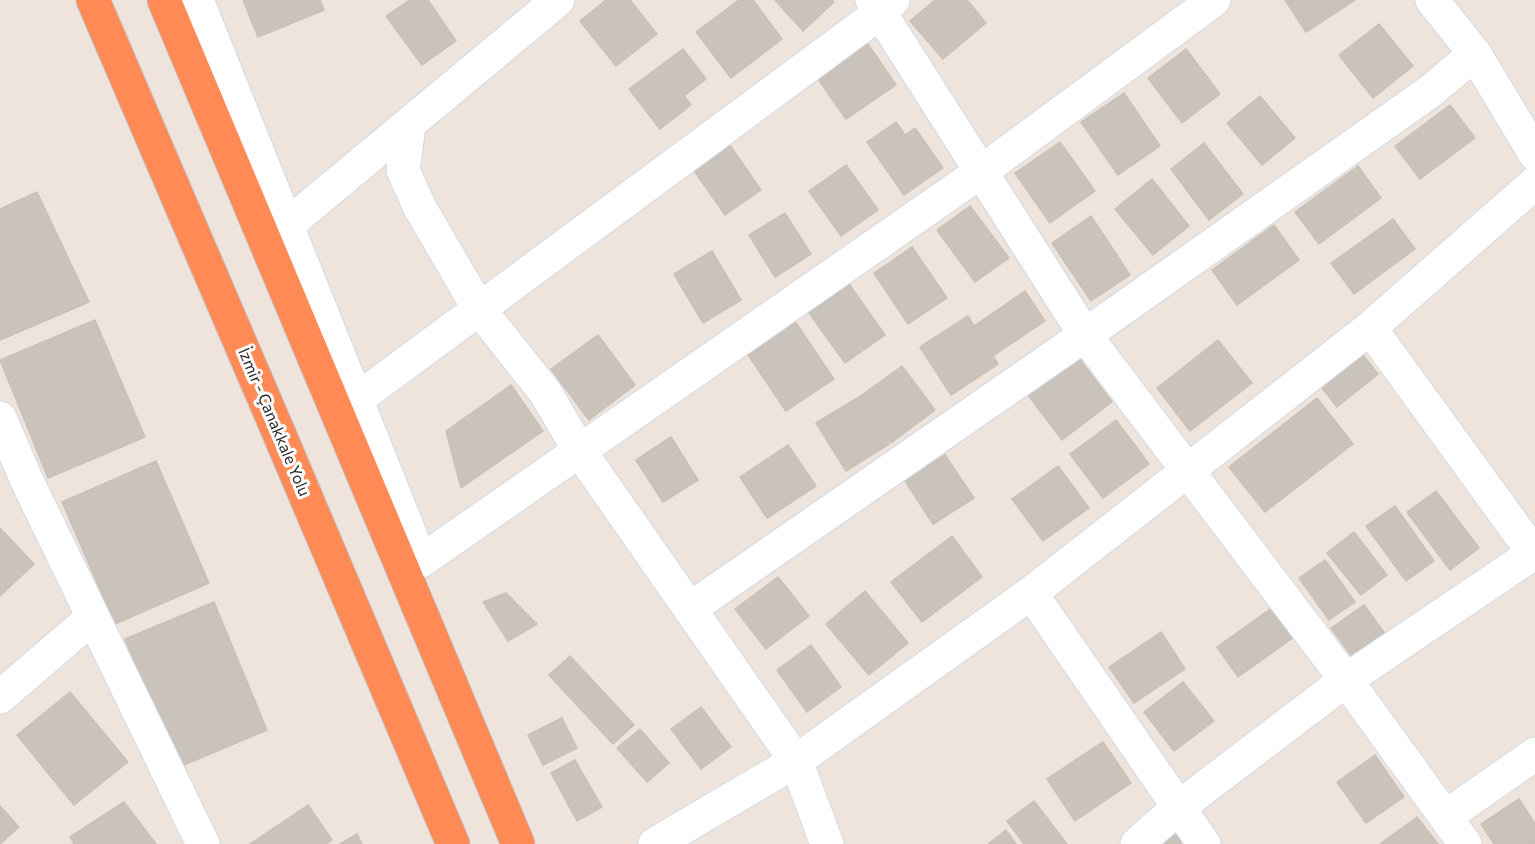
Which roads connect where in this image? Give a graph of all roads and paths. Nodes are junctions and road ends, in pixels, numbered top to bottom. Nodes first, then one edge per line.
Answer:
1 (93, 0) edge
2 (164, 0) edge
3 (197, 0) edge
4 (558, 0) edge
5 (1214, 0) edge
6 (1432, 0) edge
7 (882, 4) edge
8 (1475, 54) junction
9 (409, 125) junction
10 (1535, 153) edge
11 (982, 171) junction
12 (1535, 183) edge
13 (286, 226) junction
14 (479, 309) junction
15 (1370, 328) junction
16 (1085, 335) junction
17 (356, 400) junction
18 (0, 418) edge
19 (579, 450) junction
20 (1188, 470) junction
21 (1534, 554) edge
22 (1031, 593) junction
23 (691, 608) junction
24 (93, 617) junction
25 (1346, 680) junction
26 (0, 697) edge
27 (1535, 754) edge
28 (796, 761) junction
29 (1179, 807) junction
30 (1445, 817) junction
31 (447, 842) edge
32 (202, 844) edge
33 (518, 844) edge
34 (655, 844) edge
35 (827, 844) edge
36 (1137, 844) edge
37 (1204, 844) edge
38 (1464, 844) edge

1 - 31 highway, İzmir - Çanakkale Yolu
2 - 33 highway
3 - 13 street
4 - 9 street
5 - 11 street
6 - 8 street
7 - 11 street
7 - 14 street
8 - 10 street
8 - 16 street
9 - 13 street
9 - 14 street
11 - 16 street
11 - 19 street
12 - 15 street
13 - 17 street
14 - 17 street
14 - 19 street
15 - 20 street
15 - 21 street
16 - 20 street
16 - 23 street
17 - 19 street
18 - 24 street
19 - 23 street
20 - 22 street
20 - 25 street
21 - 25 street
22 - 28 street
22 - 29 street
23 - 28 street
24 - 26 street
24 - 32 street
25 - 29 street
25 - 30 street
27 - 30 street
28 - 34 street
28 - 35 street
29 - 36 street
29 - 37 street
30 - 38 street

